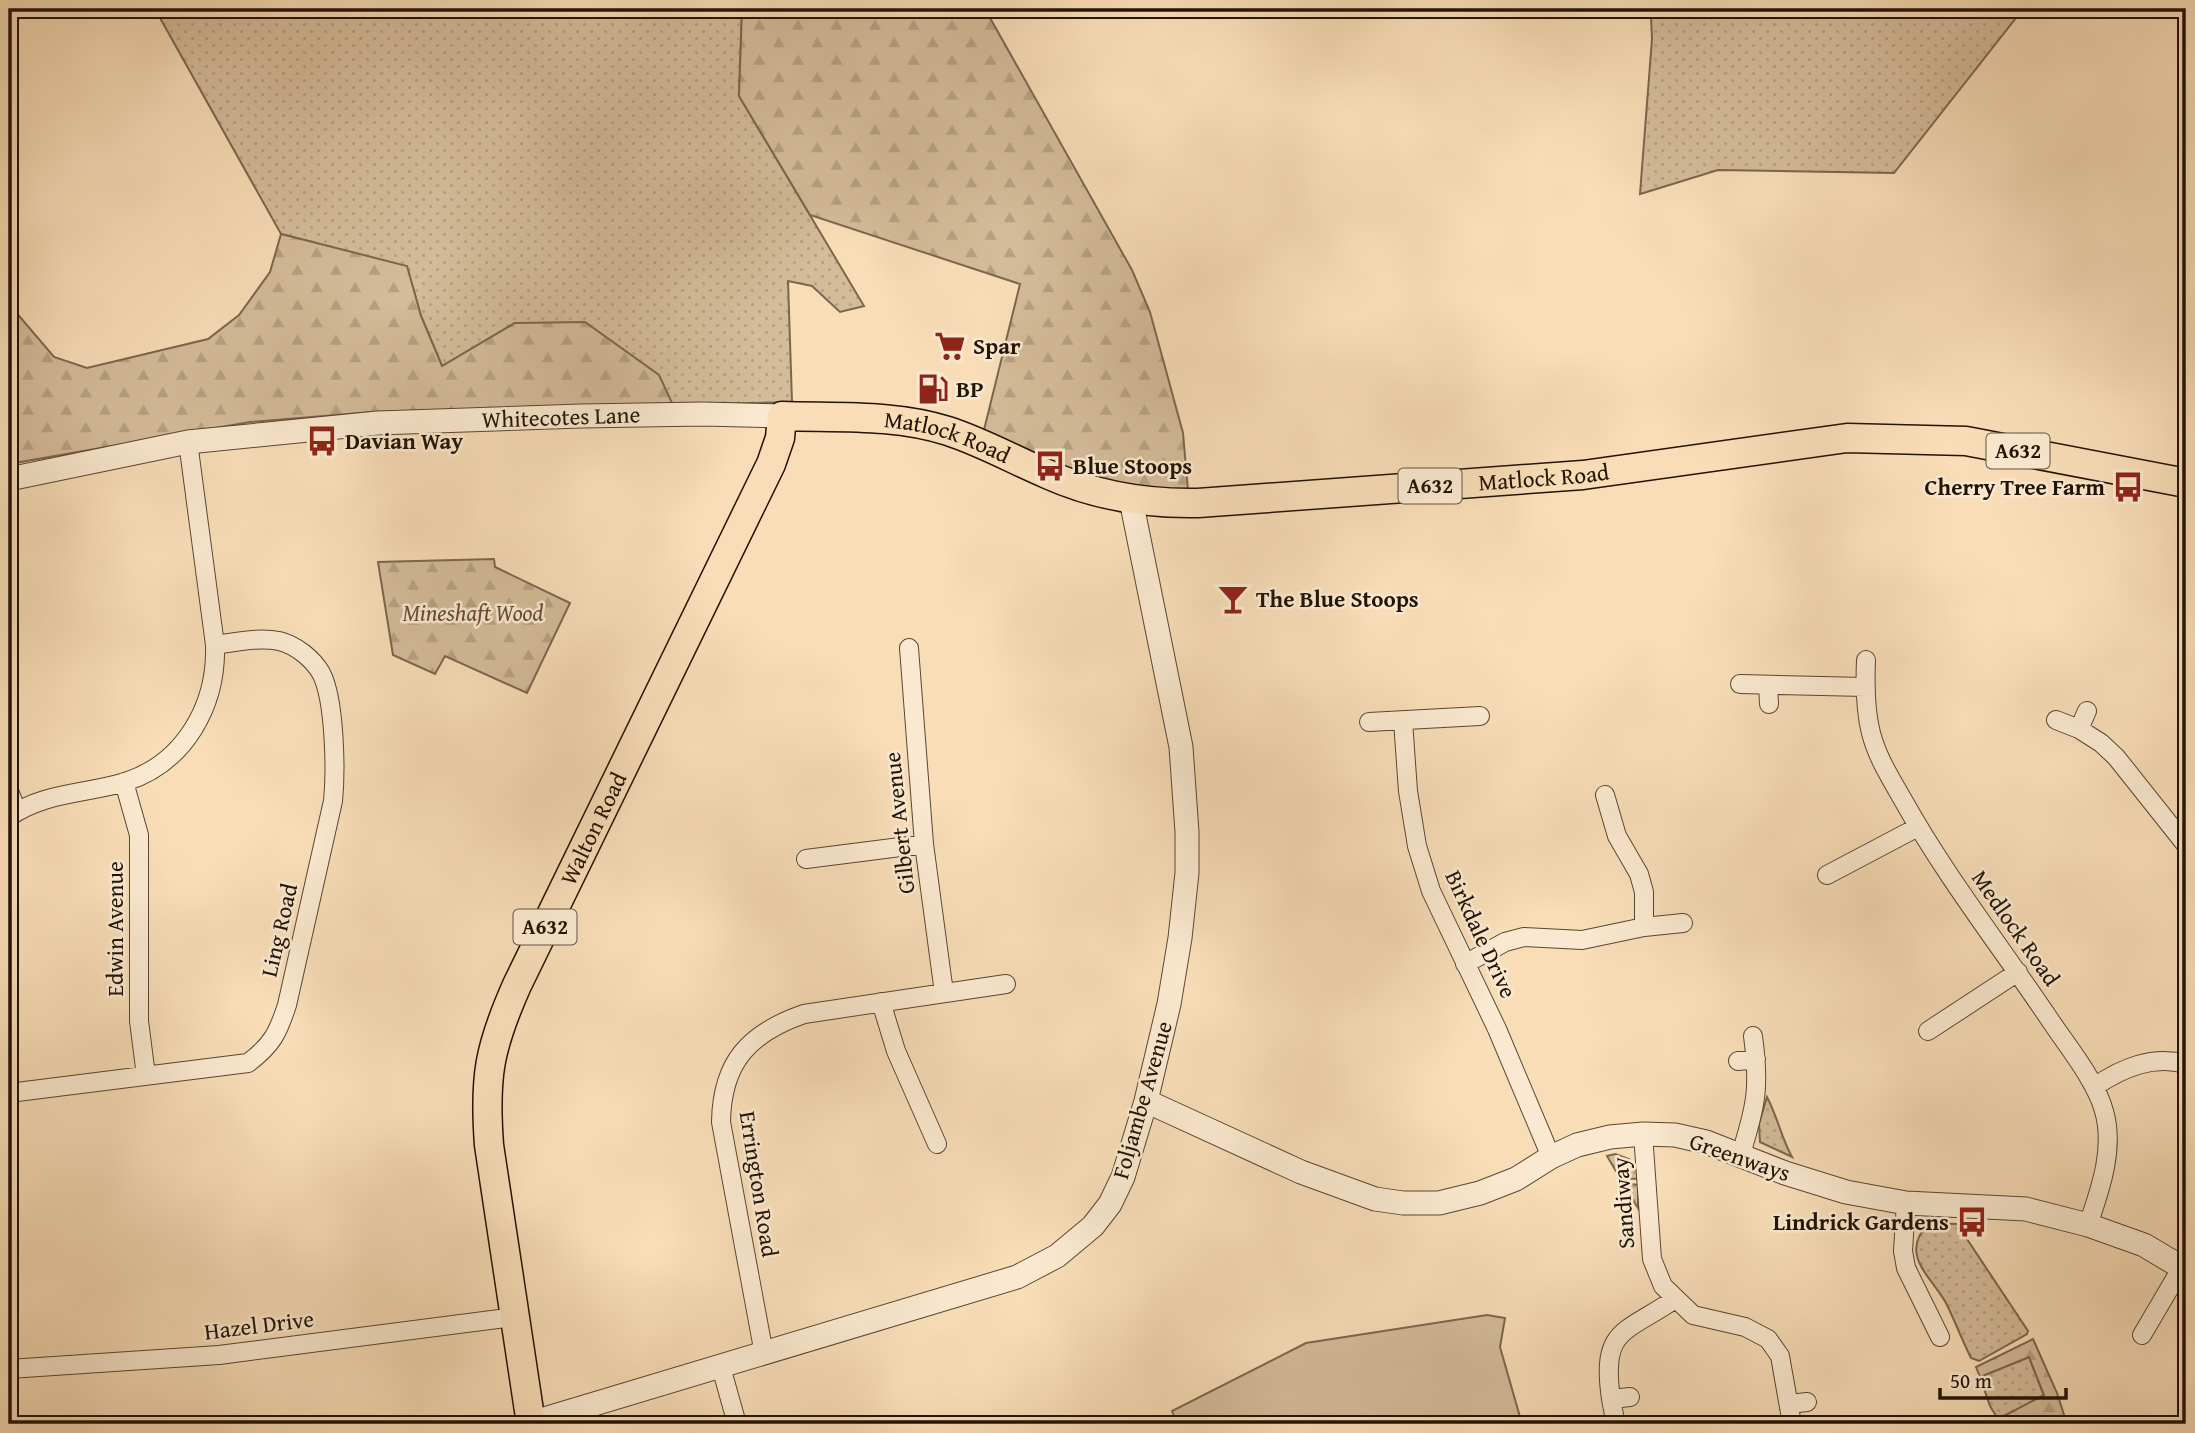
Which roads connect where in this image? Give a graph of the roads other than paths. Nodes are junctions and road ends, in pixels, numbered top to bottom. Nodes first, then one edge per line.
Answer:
1 (782, 416) junction
2 (188, 442) junction
3 (9, 479) edge
4 (2186, 483) edge
5 (1131, 500) junction
6 (215, 645) junction
7 (908, 648) dead end
8 (1866, 660) dead end
9 (1740, 684) dead end
10 (1769, 685) junction
11 (1865, 687) junction
12 (1769, 704) dead end
13 (2087, 711) dead end
14 (1480, 716) dead end
15 (2056, 720) dead end
16 (1369, 722) dead end
17 (1403, 722) junction
18 (2079, 729) junction
19 (124, 782) junction
20 (9, 791) edge
21 (1605, 795) dead end
22 (13, 814) edge
23 (1917, 827) junction
24 (924, 844) junction
25 (2186, 845) edge
26 (806, 859) dead end
27 (1831, 867) dead end
28 (1683, 923) dead end
29 (1644, 927) junction
30 (1465, 964) junction
31 (2018, 972) junction
32 (1006, 984) dead end
33 (944, 993) junction
34 (881, 1002) junction
35 (1931, 1023) dead end
36 (1753, 1036) dead end
37 (1756, 1059) junction
38 (1738, 1061) dead end
39 (2186, 1064) edge
40 (146, 1076) junction
41 (2094, 1087) junction
42 (9, 1093) edge
43 (1146, 1101) junction
44 (1643, 1134) junction
45 (937, 1144) dead end
46 (1741, 1154) junction
47 (1551, 1157) junction
48 (1906, 1203) junction
49 (2088, 1225) junction
50 (2184, 1268) edge
51 (1675, 1299) junction
52 (514, 1317) junction
53 (2142, 1335) dead end
54 (1940, 1337) dead end
55 (764, 1354) junction
56 (722, 1367) junction
57 (9, 1369) edge
58 (1630, 1397) dead end
59 (1611, 1399) junction
60 (1615, 1420) dead end
61 (531, 1424) edge
62 (737, 1424) edge
63 (1792, 1424) edge

1 - 2 street, Whitecotes Lane
1 - 5 main road, Matlock Road / A632
1 - 52 main road, Walton Road / A632
2 - 3 street, Whitecotes Lane
2 - 6 street
4 - 5 main road, Matlock Road / A632
5 - 43 street, Foljambe Avenue
6 - 19 street
6 - 40 street, Ling Road
7 - 24 street, Gilbert Avenue
8 - 11 street, Medlock Road
9 - 10 street
10 - 11 street
10 - 12 street
11 - 23 street, Medlock Road
13 - 18 street
14 - 17 street
15 - 18 street
16 - 17 street
17 - 30 street, Birkdale Drive
18 - 25 street
19 - 22 street
19 - 40 street, Edwin Avenue
20 - 22 street
21 - 29 street
23 - 27 street
23 - 31 street, Medlock Road
24 - 26 street
24 - 33 street, Gilbert Avenue
28 - 29 street
29 - 30 street
30 - 47 street, Birkdale Drive
31 - 35 street
31 - 41 street, Medlock Road
32 - 33 street, Errington Road
33 - 34 street, Errington Road
34 - 45 street
34 - 55 street, Errington Road
36 - 37 street
37 - 38 street
37 - 46 street
39 - 41 street
40 - 42 street, Ling Road
41 - 49 street, Medlock Road
43 - 47 street, Greenways
43 - 55 street, Foljambe Avenue
44 - 46 street, Greenways
44 - 47 street, Greenways
44 - 51 street, Sandiway
46 - 48 street, Greenways
48 - 49 street, Greenways
48 - 54 street
49 - 50 street, Greenways
50 - 53 street
51 - 59 street
51 - 63 street, Sandiway
52 - 57 street, Hazel Drive
52 - 61 main road, Walton Road / A632
55 - 56 street, Foljambe Avenue
56 - 61 street, Foljambe Avenue
56 - 62 street
58 - 59 street
59 - 60 street

